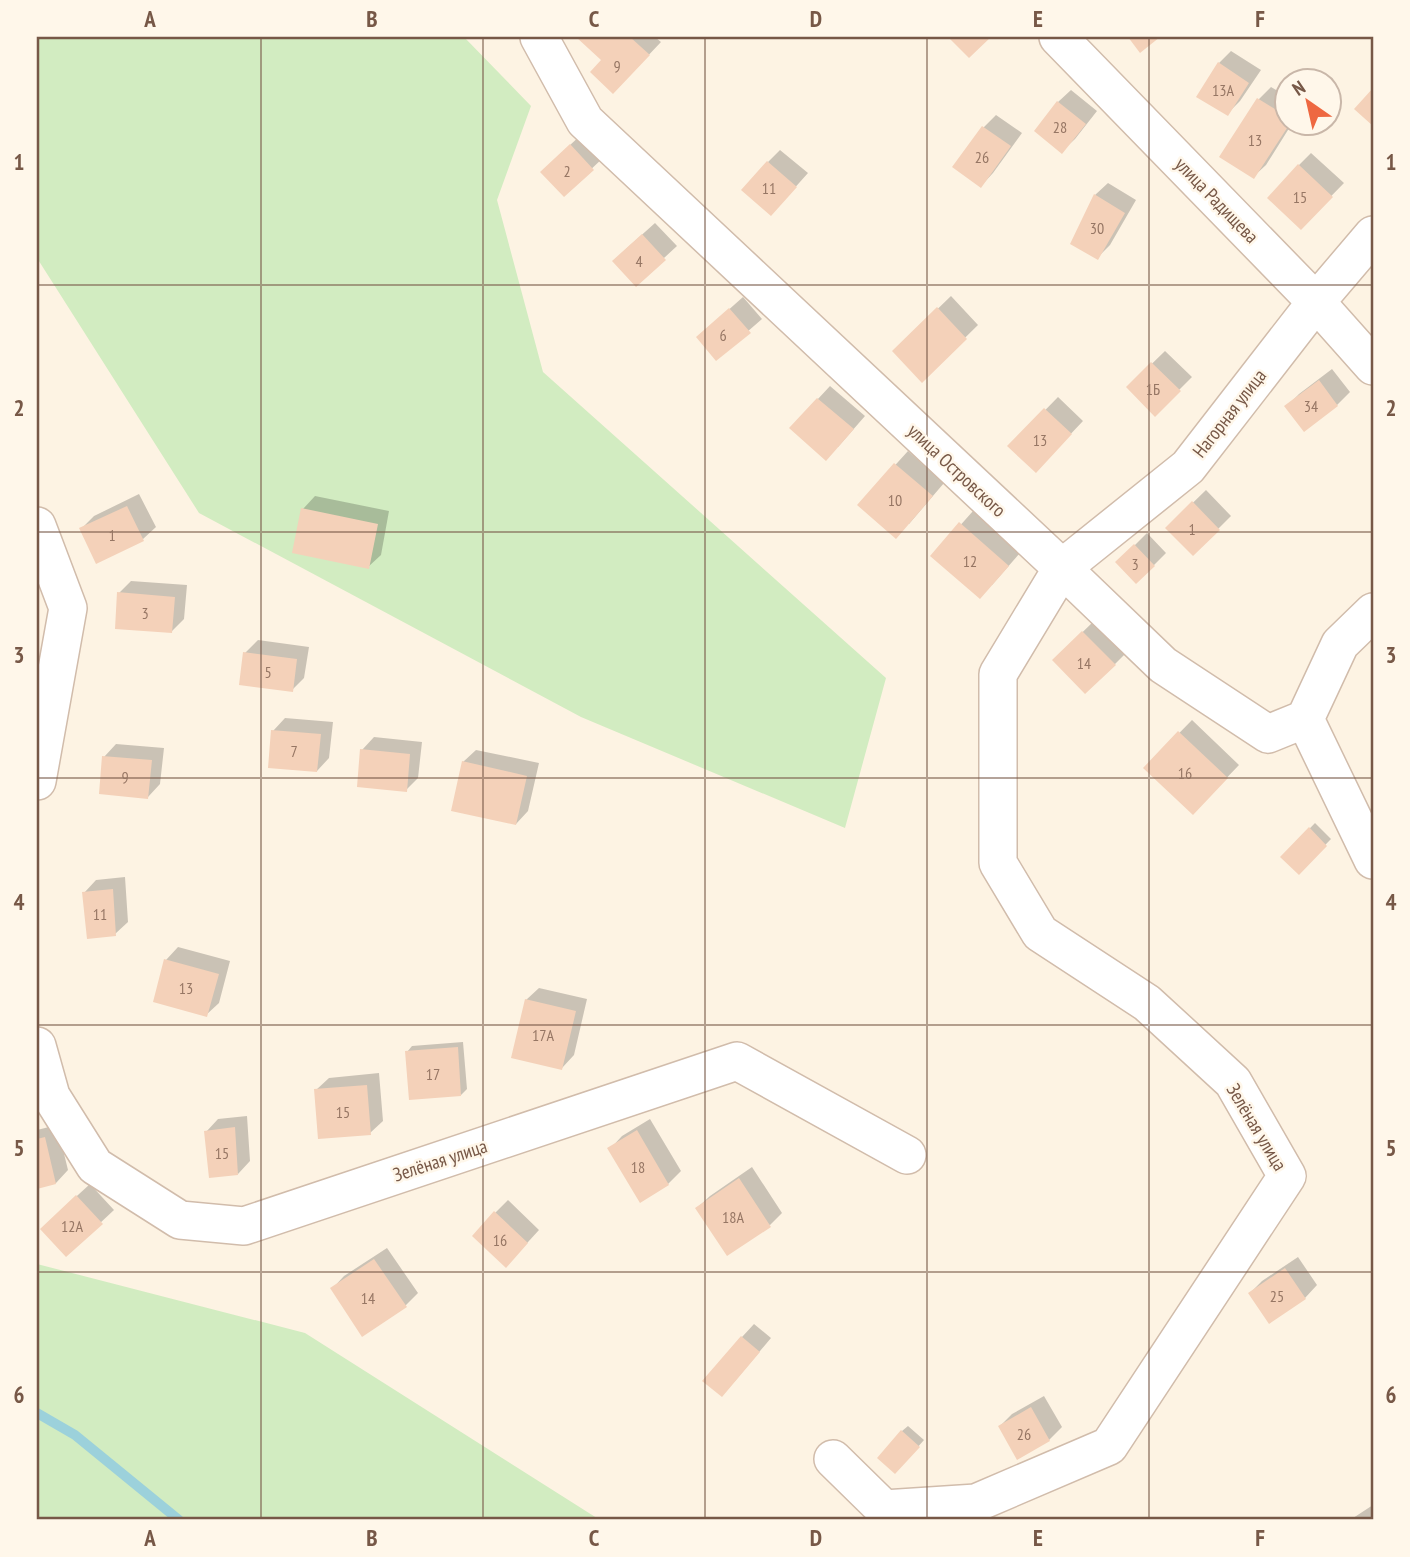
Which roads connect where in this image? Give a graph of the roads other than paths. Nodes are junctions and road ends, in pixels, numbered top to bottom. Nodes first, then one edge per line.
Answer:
1 (539, 37) edge
2 (1058, 37) edge
3 (1373, 235) edge
4 (1316, 302) junction
5 (1373, 366) edge
6 (37, 526) edge
7 (1062, 568) junction
8 (1373, 612) edge
9 (1306, 719) junction
10 (37, 781) edge
11 (1373, 860) edge
12 (37, 1046) edge
13 (907, 1155) dead end
14 (833, 1459) dead end

1 - 7 street, улица Островского
2 - 4 street, улица Радищева
3 - 4 street, Нагорная улица
4 - 5 street, улица Радищева
4 - 7 street, Нагорная улица
6 - 10 street
7 - 9 street, улица Островского
7 - 14 street, Зелёная улица
8 - 9 street
9 - 11 street
12 - 13 street, Зелёная улица

